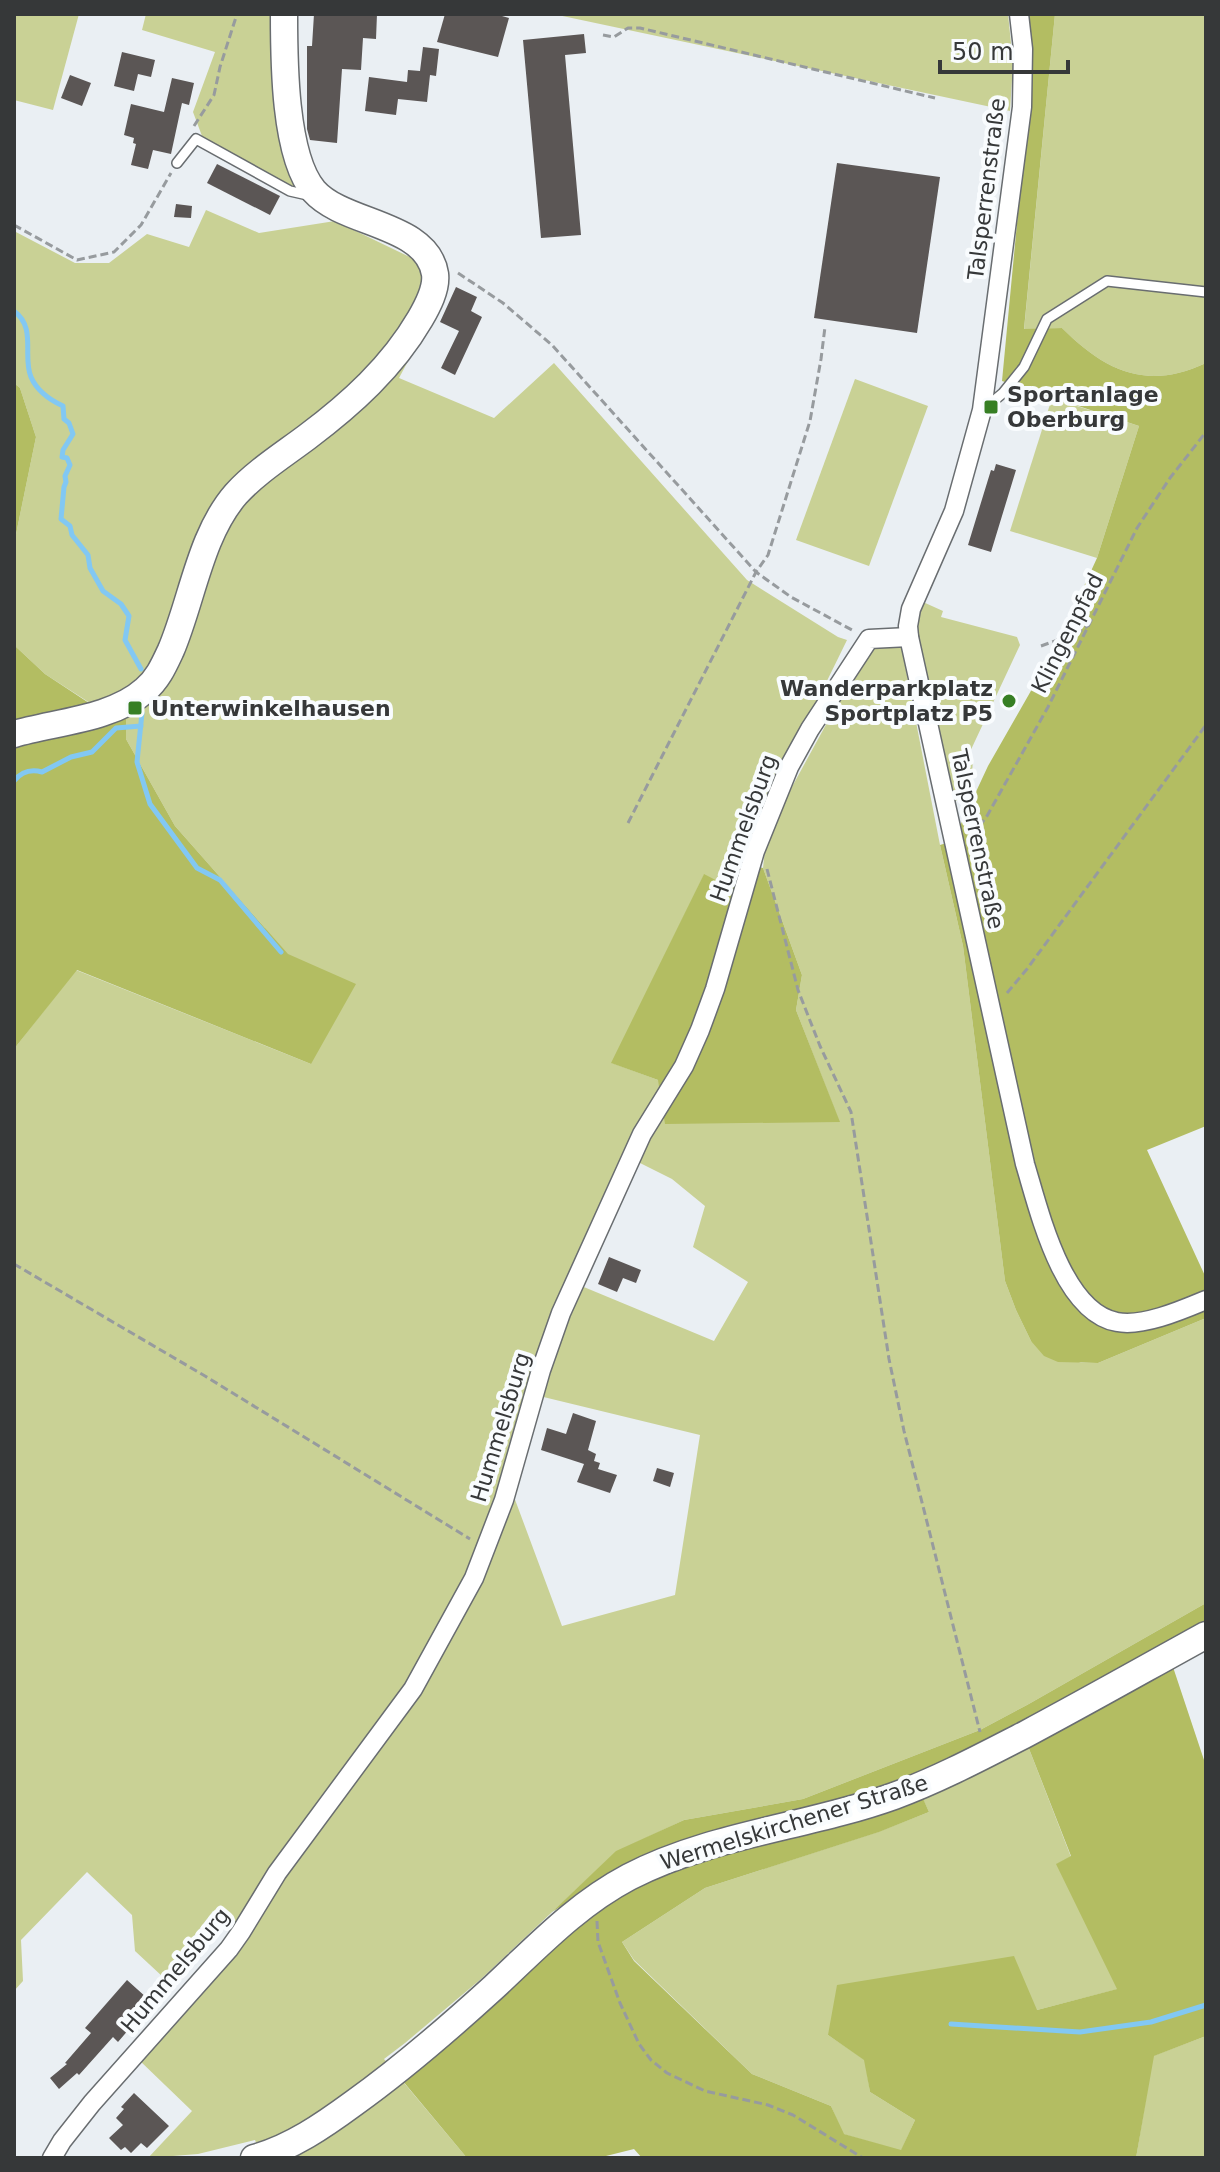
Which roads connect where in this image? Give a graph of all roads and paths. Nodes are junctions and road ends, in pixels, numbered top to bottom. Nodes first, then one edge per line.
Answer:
1 (237, 14) edge
2 (284, 14) edge
3 (1019, 14) edge
4 (603, 35) dead end
5 (935, 98) dead end
6 (194, 126) dead end
7 (177, 163) joint
8 (320, 197) junction
9 (14, 225) edge
10 (427, 255) junction
11 (1206, 292) edge
12 (825, 327) dead end
13 (982, 410) junction
14 (1206, 432) edge
15 (756, 572) junction
16 (1090, 624) junction
17 (909, 637) junction
18 (869, 639) junction
19 (1041, 646) dead end
20 (1206, 725) edge
21 (14, 734) edge
22 (628, 823) dead end
23 (953, 841) junction
24 (755, 851) junction
25 (991, 1011) junction
26 (14, 1264) edge
27 (1206, 1300) edge
28 (487, 1549) junction
29 (1206, 1635) edge
30 (985, 1755) junction
31 (602, 1893) junction
32 (52, 2158) edge
33 (254, 2158) edge
34 (863, 2158) edge

1 - 6 path
2 - 8 main road
3 - 13 street, Talsperrenstraße
4 - 5 path
7 - 8 lane
7 - 9 path
8 - 10 main road
10 - 15 path
10 - 21 main road
11 - 13 lane
12 - 15 path
13 - 17 street, Talsperrenstraße
14 - 16 path, Klingenpfad
15 - 18 path
15 - 22 path
16 - 19 path
16 - 23 path, Klingenpfad
17 - 18 street
17 - 23 street, Talsperrenstraße
18 - 24 street, Hummelsburg
20 - 25 path
23 - 25 street, Talsperrenstraße
24 - 28 street, Hummelsburg
24 - 30 path
25 - 27 street, Talsperrenstraße
26 - 28 path
28 - 32 street, Hummelsburg
29 - 30 main road, Wermelskirchener Straße
30 - 31 main road, Wermelskirchener Straße
31 - 33 main road, Wermelskirchener Straße
31 - 34 path

